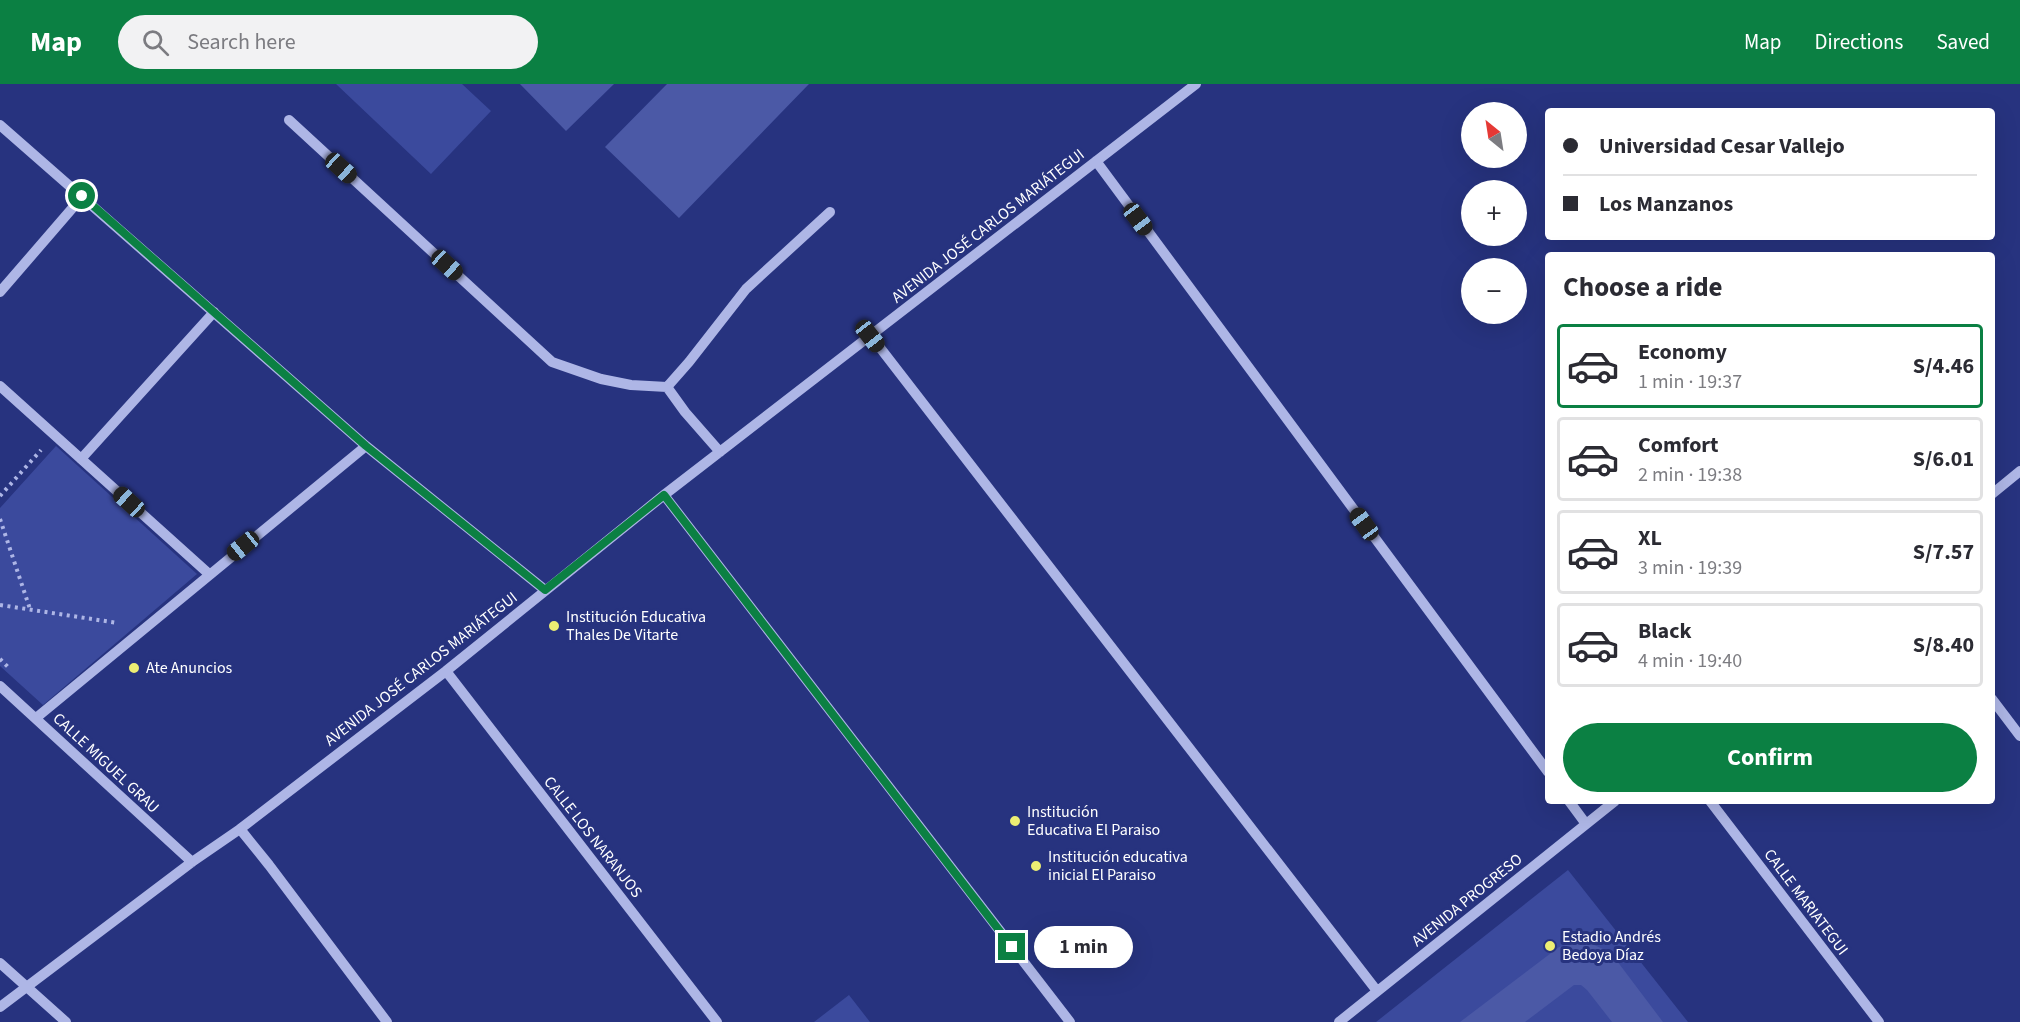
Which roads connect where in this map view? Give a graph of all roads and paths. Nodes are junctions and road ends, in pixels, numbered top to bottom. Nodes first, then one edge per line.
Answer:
1 (1196, 84) edge
2 (288, 120) dead end
3 (0, 125) edge
4 (1096, 161) junction
5 (82, 196) junction
6 (830, 212) dead end
7 (0, 292) edge
8 (214, 312) junction
9 (870, 336) junction
10 (0, 387) edge
11 (667, 387) junction
12 (54, 435) junction
13 (366, 446) junction
14 (720, 452) junction
15 (81, 459) junction
16 (2020, 471) edge
17 (1995, 492) edge
18 (664, 495) junction
19 (0, 496) edge
20 (0, 519) edge
21 (208, 574) junction
22 (545, 590) junction
23 (0, 605) edge
24 (30, 610) junction
25 (121, 624) dead end
26 (446, 671) junction
27 (0, 686) edge
28 (1995, 703) edge
29 (36, 718) junction
30 (2020, 736) edge
31 (1545, 768) edge
32 (1571, 804) edge
33 (1611, 804) edge
34 (1712, 804) edge
35 (1586, 824) junction
36 (240, 829) junction
37 (192, 862) junction
38 (0, 963) edge
39 (27, 986) junction
40 (1377, 991) junction
41 (0, 1007) edge
42 (66, 1022) edge
43 (387, 1022) edge
44 (717, 1022) edge
45 (1070, 1022) edge
46 (1339, 1022) edge
47 (1878, 1022) edge

1 - 4 street, AVENIDA JOSÉ CARLOS MARIÁTEGUI
2 - 11 street
3 - 5 street
4 - 9 street, AVENIDA JOSÉ CARLOS MARIÁTEGUI
4 - 31 street
5 - 7 street
5 - 8 street
6 - 11 street
8 - 13 street
8 - 15 street
9 - 14 street, AVENIDA JOSÉ CARLOS MARIÁTEGUI
9 - 40 street
10 - 12 street
11 - 14 street
12 - 15 street
12 - 19 path
13 - 21 street
13 - 22 street
14 - 18 street, AVENIDA JOSÉ CARLOS MARIÁTEGUI
15 - 21 street
16 - 17 street
18 - 22 street, AVENIDA JOSÉ CARLOS MARIÁTEGUI
18 - 45 street
20 - 24 path
21 - 29 street
22 - 26 street, AVENIDA JOSÉ CARLOS MARIÁTEGUI
23 - 24 path
24 - 25 path
26 - 36 street, AVENIDA JOSÉ CARLOS MARIÁTEGUI
26 - 44 street, CALLE LOS NARANJOS
27 - 29 street, CALLE MIGUEL GRAU
28 - 30 street
29 - 37 street, CALLE MIGUEL GRAU
32 - 35 street
33 - 35 street, AVENIDA PROGRESO
34 - 47 street, CALLE MARIATEGUI
35 - 40 street, AVENIDA PROGRESO
36 - 37 street, AVENIDA JOSÉ CARLOS MARIÁTEGUI
36 - 43 street
37 - 39 street, AVENIDA JOSÉ CARLOS MARIÁTEGUI
38 - 39 street
39 - 41 street, AVENIDA JOSÉ CARLOS MARIÁTEGUI
39 - 42 street
40 - 46 street, AVENIDA PROGRESO

